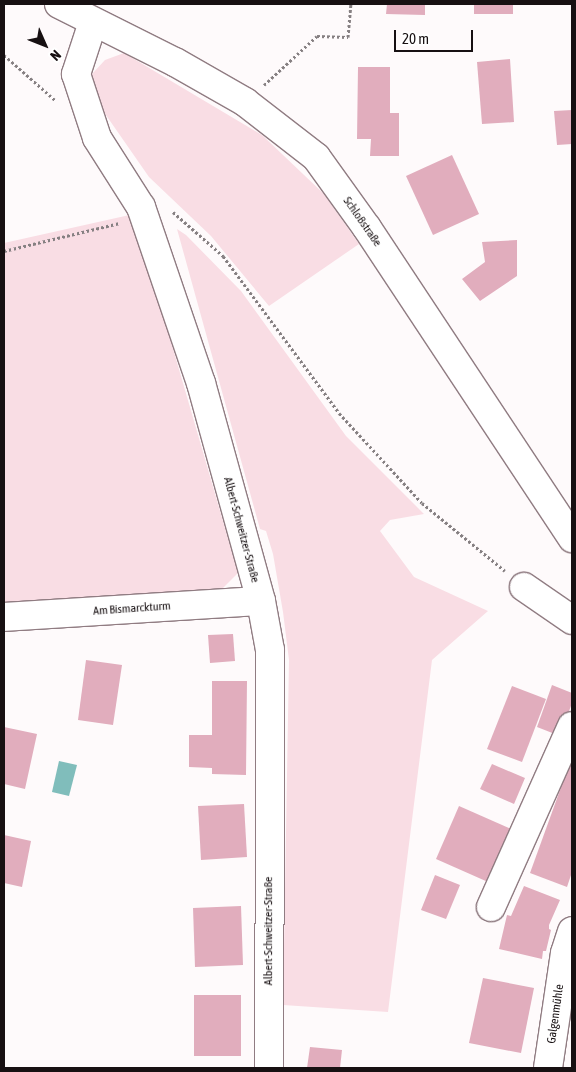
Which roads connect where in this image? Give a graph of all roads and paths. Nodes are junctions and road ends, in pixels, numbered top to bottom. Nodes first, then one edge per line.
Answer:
1 (59, 4) edge
2 (351, 4) edge
3 (93, 22) junction
4 (4, 55) edge
5 (245, 102) junction
6 (62, 107) dead end
7 (143, 212) junction
8 (4, 251) edge
9 (572, 538) edge
10 (524, 587) joint
11 (261, 601) junction
12 (4, 617) edge
13 (572, 620) edge
14 (572, 726) edge
15 (491, 907) dead end
16 (572, 931) edge
17 (269, 1068) edge
18 (548, 1068) edge

1 - 3 street, Schloßstraße
2 - 5 path
3 - 5 street, Schloßstraße
3 - 7 street, Albert-Schweitzer-Straße
4 - 6 path
5 - 9 street, Schloßstraße
7 - 8 path
7 - 10 path
7 - 11 street, Albert-Schweitzer-Straße
10 - 13 street
11 - 12 street, Am Bismarckturm
11 - 17 street, Albert-Schweitzer-Straße
14 - 15 street
16 - 18 street, Galgenmühle

